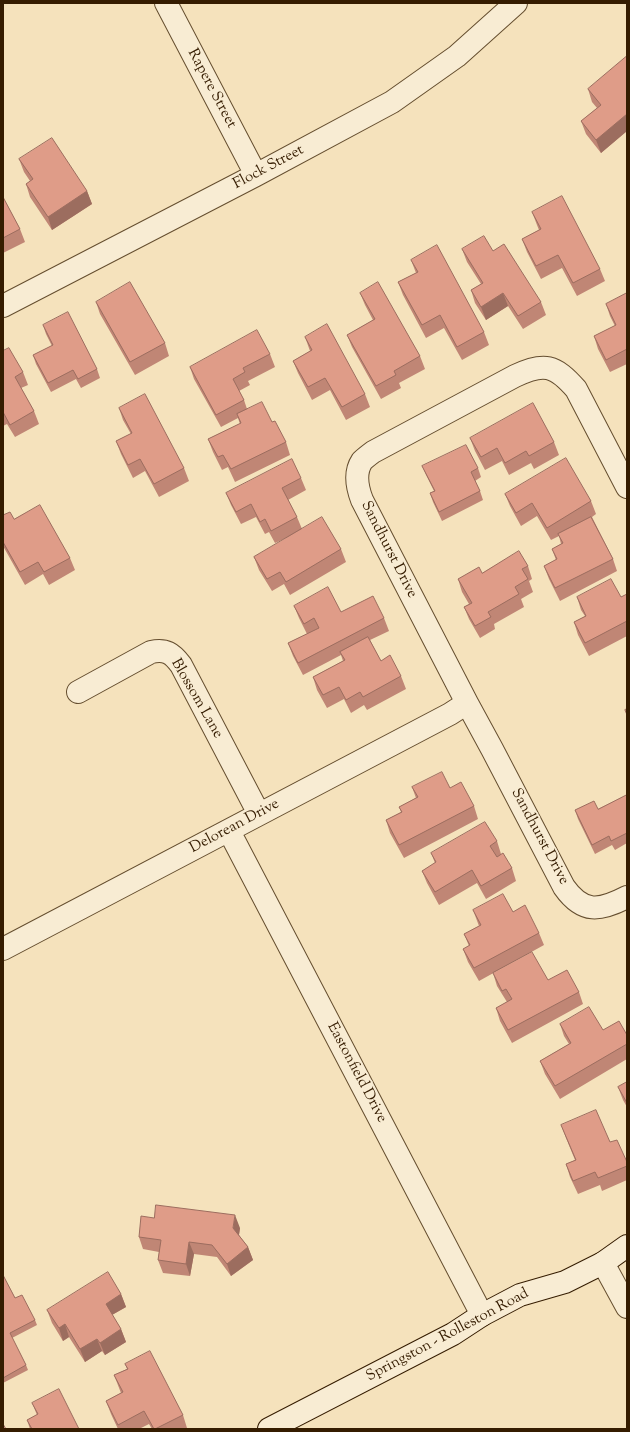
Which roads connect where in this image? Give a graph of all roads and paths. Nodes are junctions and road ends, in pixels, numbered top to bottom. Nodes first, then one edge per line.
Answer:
1 (166, 3) edge
2 (516, 3) edge
3 (256, 175) junction
4 (3, 306) edge
5 (627, 487) edge
6 (78, 692) dead end
7 (466, 703) junction
8 (259, 814) junction
9 (229, 831) junction
10 (627, 897) edge
11 (3, 949) edge
12 (627, 1246) edge
13 (603, 1263) junction
14 (627, 1307) edge
15 (482, 1315) junction
16 (269, 1429) edge

1 - 3 street, Rapere Street
2 - 3 street, Flock Street
3 - 4 street, Flock Street
5 - 7 street, Sandhurst Drive
6 - 8 street, Blossom Lane
7 - 8 street, Delorean Drive
7 - 10 street, Sandhurst Drive
8 - 9 street, Delorean Drive
9 - 11 street, Delorean Drive
9 - 15 street, Eastonfield Drive
12 - 13 street, Springston - Rolleston Road
13 - 14 street
13 - 15 street, Springston - Rolleston Road
15 - 16 street, Springston - Rolleston Road

